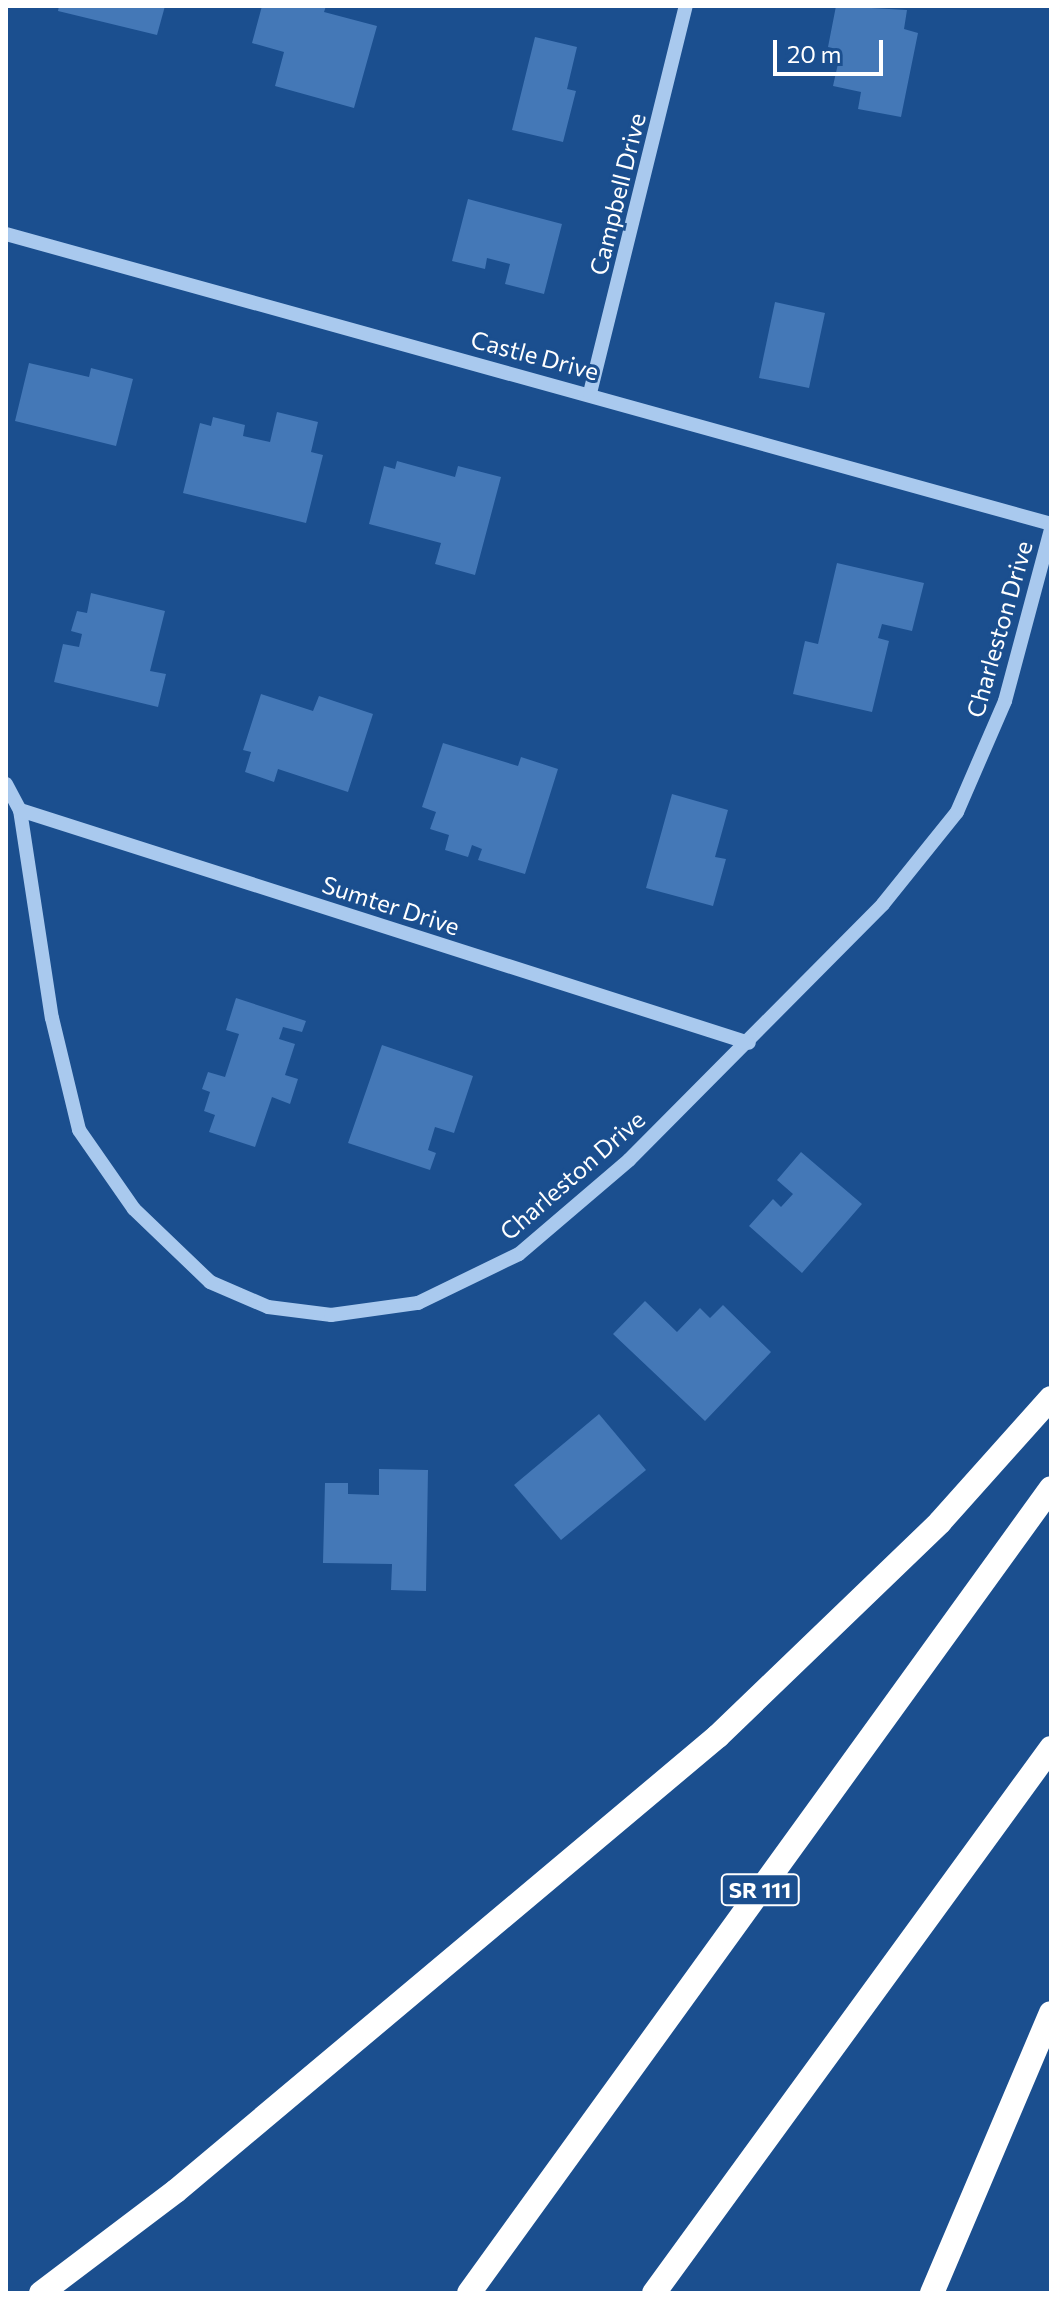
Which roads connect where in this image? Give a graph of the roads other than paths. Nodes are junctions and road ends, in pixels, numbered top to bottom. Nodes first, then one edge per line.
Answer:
1 (686, 6) edge
2 (6, 234) edge
3 (590, 393) junction
4 (1051, 526) edge
5 (6, 784) edge
6 (20, 810) junction
7 (749, 1043) junction
8 (1051, 1398) edge
9 (1051, 1488) edge
10 (1051, 1748) edge
11 (1051, 2013) edge
12 (41, 2293) edge
13 (469, 2293) edge
14 (654, 2293) edge
15 (932, 2293) edge

1 - 3 street, Campbell Drive
2 - 3 street, Castle Drive
3 - 4 street, Castle Drive
4 - 7 street, Charleston Drive
5 - 6 street, Charleston Drive
6 - 7 street, Sumter Drive
6 - 7 street, Charleston Drive
8 - 12 highway
9 - 13 highway, SR 111
10 - 14 highway
11 - 15 highway

